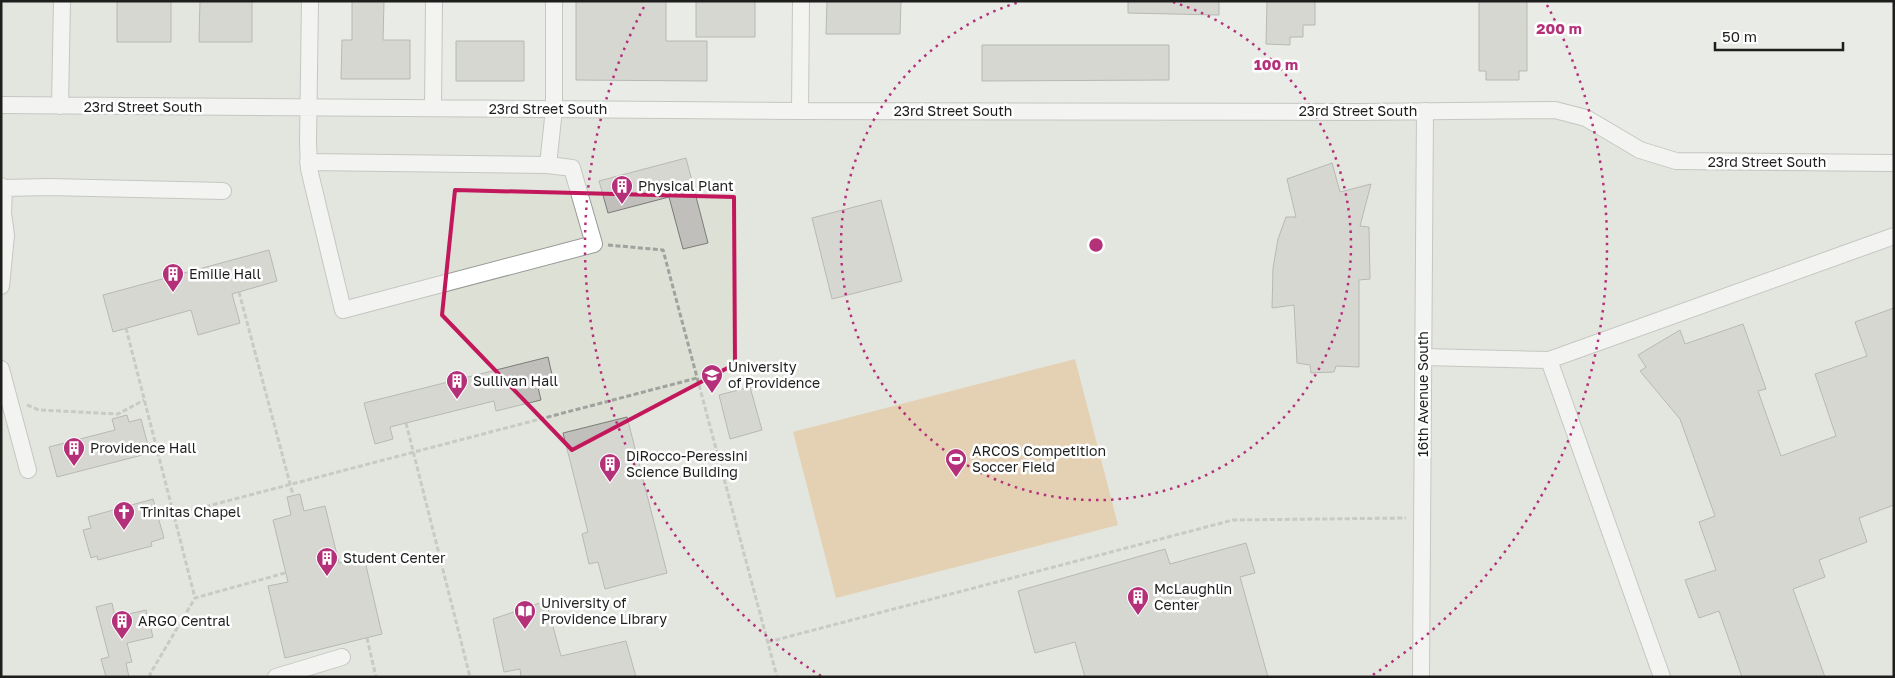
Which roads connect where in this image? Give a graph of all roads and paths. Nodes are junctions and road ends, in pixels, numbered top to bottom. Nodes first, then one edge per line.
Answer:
1 (62, 1) edge
2 (310, 1) edge
3 (434, 1) edge
4 (554, 1) edge
5 (801, 1) edge
6 (1, 105) edge
7 (60, 106) junction
8 (309, 107) junction
9 (433, 108) junction
10 (554, 109) junction
11 (800, 111) junction
12 (1425, 111) junction
13 (308, 162) junction
14 (1894, 162) edge
15 (548, 165) junction
16 (3, 187) edge
17 (223, 191) dead end
18 (1894, 236) edge
19 (594, 244) junction
20 (1, 286) edge
21 (239, 292) dead end
22 (126, 328) dead end
23 (1423, 357) junction
24 (1549, 360) junction
25 (1, 369) edge
26 (697, 378) junction
27 (8, 397) junction
28 (144, 400) junction
29 (406, 423) dead end
30 (414, 452) junction
31 (28, 470) dead end
32 (290, 485) junction
33 (292, 495) dead end
34 (173, 515) junction
35 (1422, 517) junction
36 (162, 518) dead end
37 (285, 572) dead end
38 (194, 598) junction
39 (367, 638) dead end
40 (768, 642) junction
41 (342, 657) dead end
42 (151, 677) edge
43 (276, 677) edge
44 (376, 677) edge
45 (470, 677) edge
46 (777, 677) edge
47 (1420, 677) edge
48 (1662, 677) edge

1 - 7 street
2 - 8 street
3 - 9 street
4 - 10 street
5 - 11 street
6 - 7 street, 23rd Street South
7 - 8 street, 23rd Street South
8 - 9 street, 23rd Street South
8 - 13 street
9 - 10 street, 23rd Street South
10 - 11 street, 23rd Street South
10 - 15 street
11 - 12 street, 23rd Street South
12 - 14 street, 23rd Street South
12 - 23 street, 16th Avenue South
13 - 15 street
13 - 19 street
15 - 19 street
16 - 17 street
16 - 20 street
18 - 24 street
19 - 26 path
21 - 32 path
22 - 28 path
23 - 24 street
23 - 35 street, 16th Avenue South
24 - 48 street
25 - 27 street
26 - 30 path
26 - 40 path
27 - 28 path
27 - 31 street
28 - 34 path
29 - 30 path
30 - 32 path
30 - 45 path
32 - 33 path
32 - 34 path
34 - 36 path
34 - 38 path
35 - 40 path
35 - 47 street, 16th Avenue South
37 - 38 path
38 - 42 path
39 - 44 path
40 - 46 path
41 - 43 street

